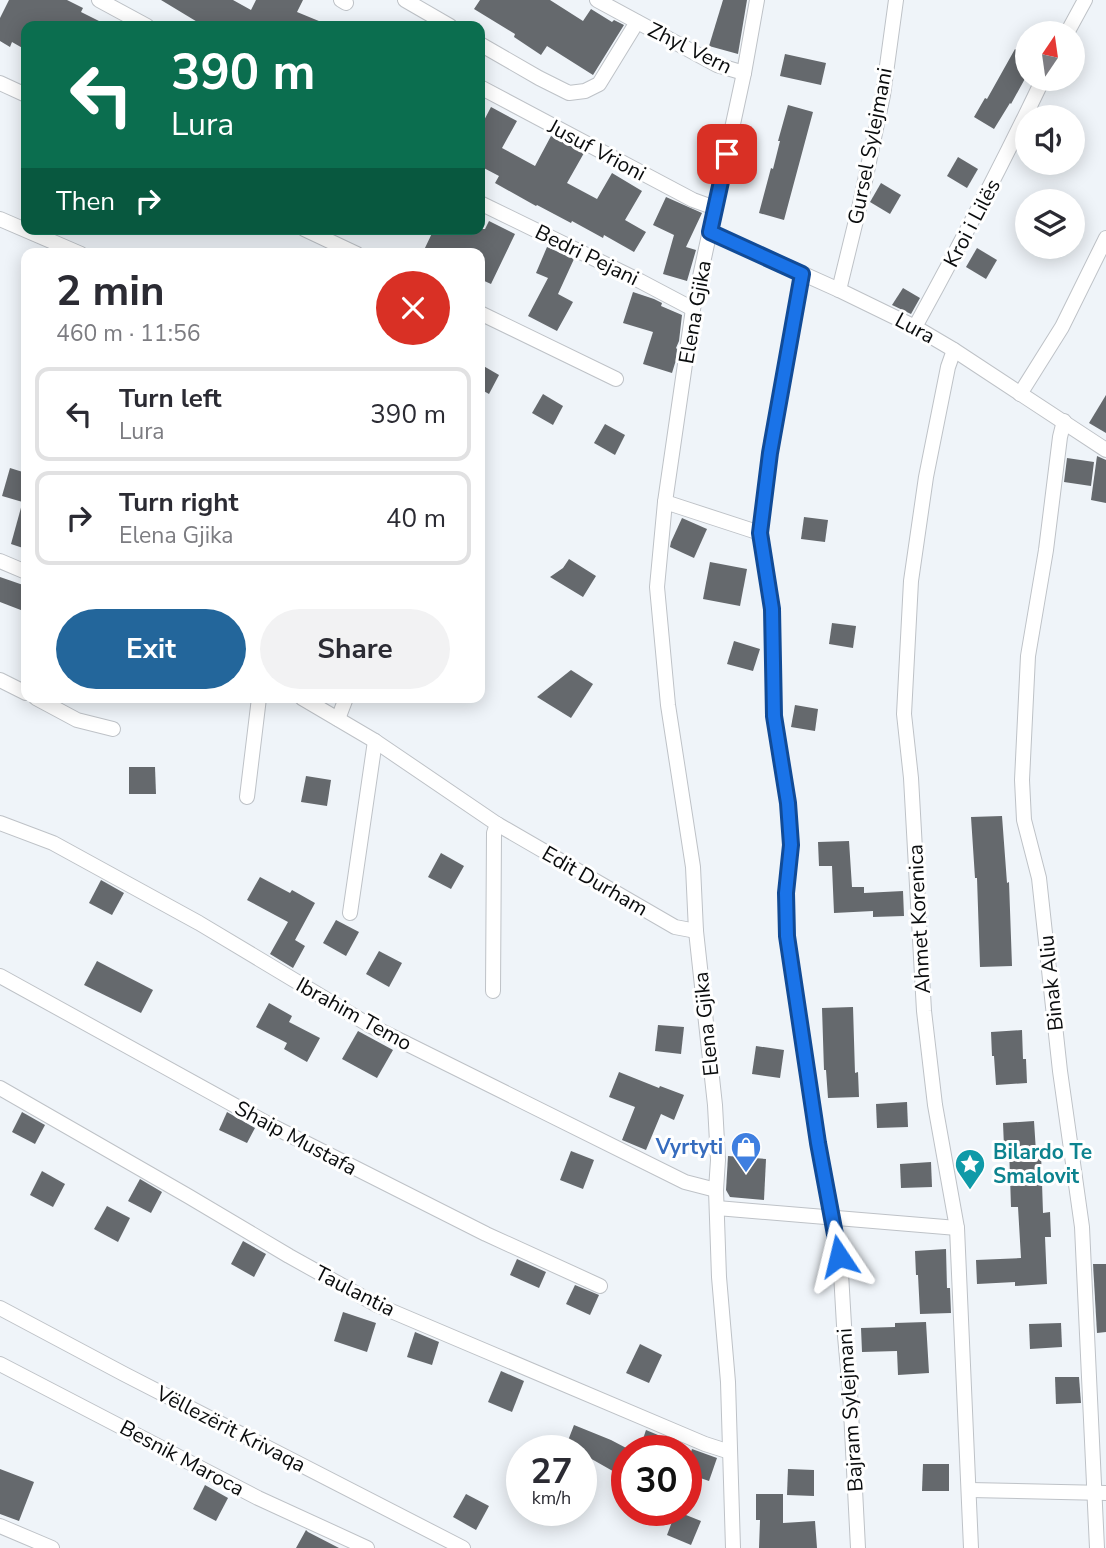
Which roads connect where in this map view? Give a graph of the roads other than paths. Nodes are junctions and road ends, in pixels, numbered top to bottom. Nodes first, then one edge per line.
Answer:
1 (99, 0) edge
2 (405, 0) edge
3 (597, 0) edge
4 (757, 0) edge
5 (896, 0) edge
6 (1085, 0) edge
7 (137, 21) edge
8 (441, 21) edge
9 (1074, 21) edge
10 (637, 22) junction
11 (485, 47) edge
12 (744, 74) junction
13 (0, 83) edge
14 (485, 91) edge
15 (1037, 91) edge
16 (21, 93) edge
17 (485, 205) edge
18 (715, 208) junction
19 (0, 219) edge
20 (21, 228) edge
21 (710, 232) junction
22 (37, 235) edge
23 (317, 235) edge
24 (1106, 238) edge
25 (67, 248) edge
26 (344, 248) edge
27 (802, 274) junction
28 (839, 290) junction
29 (693, 309) junction
30 (485, 315) edge
31 (915, 327) junction
32 (954, 350) junction
33 (616, 379) dead end
34 (1020, 394) junction
35 (1064, 421) junction
36 (1106, 450) edge
37 (665, 502) junction
38 (760, 533) junction
39 (0, 561) edge
40 (21, 570) edge
41 (0, 680) edge
42 (21, 690) edge
43 (45, 703) edge
44 (258, 703) edge
45 (311, 703) edge
46 (344, 703) edge
47 (338, 719) junction
48 (113, 729) dead end
49 (375, 741) junction
50 (247, 797) dead end
51 (0, 823) edge
52 (497, 824) junction
53 (350, 913) dead end
54 (696, 931) junction
55 (0, 976) edge
56 (493, 991) dead end
57 (0, 1088) edge
58 (716, 1190) junction
59 (717, 1208) junction
60 (833, 1218) junction
61 (957, 1228) junction
62 (600, 1286) dead end
63 (0, 1308) edge
64 (0, 1364) edge
65 (730, 1452) junction
66 (970, 1490) junction
67 (1100, 1492) edge
68 (0, 1526) edge
69 (52, 1548) edge
70 (367, 1548) edge
71 (463, 1548) edge
72 (733, 1548) edge
73 (858, 1548) edge
74 (971, 1548) edge
75 (1097, 1548) edge

1 - 7 street
2 - 8 street
3 - 10 street, Zhyl Vern
4 - 12 street, Elena Gjika
5 - 28 street, Gursel Sylejmani
6 - 9 street
10 - 11 street, Zhyl Vern
10 - 12 street, Zhyl Vern
12 - 18 street, Elena Gjika
13 - 16 street
14 - 18 street, Jusuf Vrioni
15 - 31 street, Kroi i Lilës
17 - 29 street, Bedri Pejani
18 - 21 street, Elena Gjika
19 - 20 street
21 - 27 street, Lura
21 - 29 street, Elena Gjika
22 - 25 street
23 - 26 street
24 - 34 street
27 - 28 street, Lura
27 - 38 street, Bajram Sylejmani
28 - 31 street, Lura
29 - 37 street, Elena Gjika
30 - 33 street
31 - 32 street, Lura
32 - 34 street, Lura
32 - 61 street, Ahmet Korenica
34 - 35 street, Lura
35 - 36 street, Lura
35 - 67 street, Binak Aliu
37 - 38 street
37 - 54 street, Elena Gjika
38 - 60 street, Bajram Sylejmani
39 - 40 street
41 - 42 street
43 - 48 street
44 - 50 street
45 - 47 street, Edit Durham
46 - 47 street
47 - 49 street, Edit Durham
49 - 52 street, Edit Durham
49 - 53 street
51 - 58 street, Ibrahim Temo
52 - 54 street, Edit Durham
52 - 56 street
54 - 58 street, Elena Gjika
55 - 62 street, Shaip Mustafa
57 - 65 street, Taulantia
58 - 59 street, Elena Gjika
59 - 60 street
59 - 65 street, Elena Gjika
60 - 61 street
60 - 73 street, Bajram Sylejmani
61 - 66 street, Ahmet Korenica
63 - 71 street, Vëllezërit Krivaqa
64 - 70 street, Besnik Maroca
65 - 72 street, Elena Gjika
66 - 67 street
66 - 74 street, Ahmet Korenica
67 - 75 street, Binak Aliu
68 - 69 street

